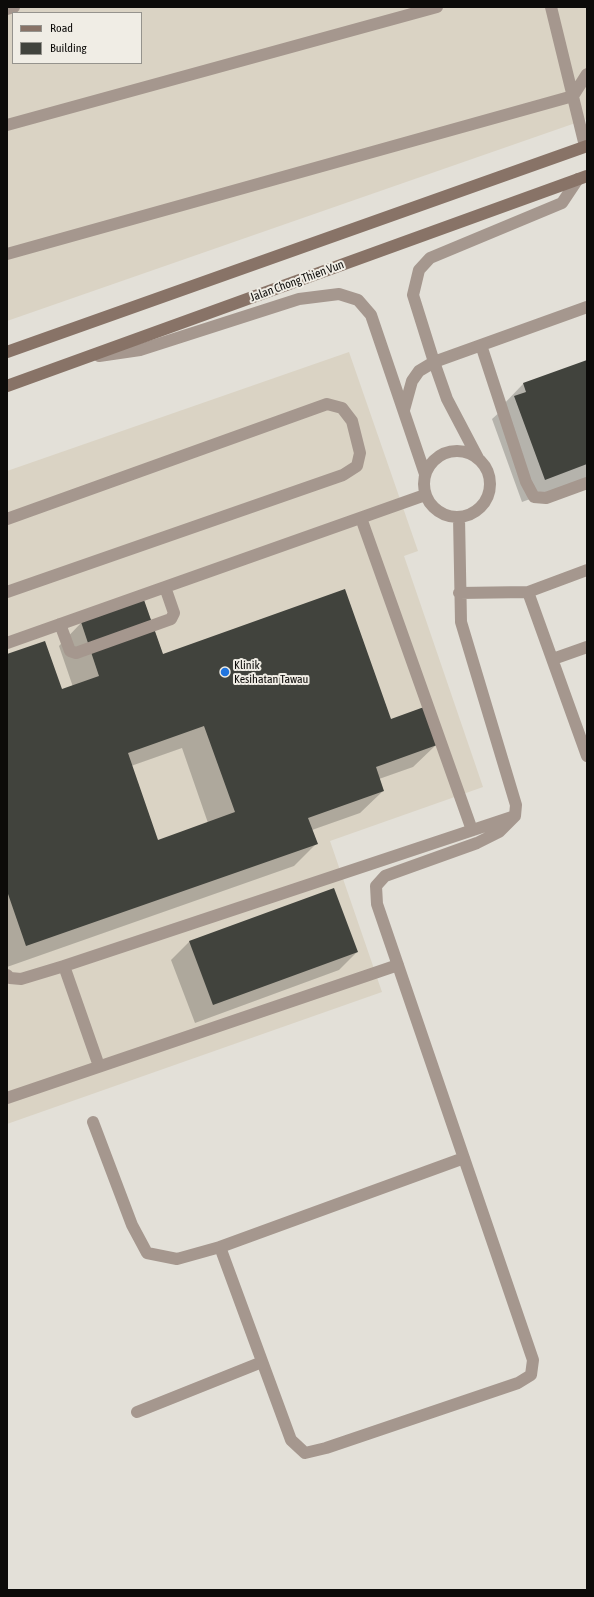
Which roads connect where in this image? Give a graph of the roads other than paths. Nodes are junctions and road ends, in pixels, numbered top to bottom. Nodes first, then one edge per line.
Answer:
1 (14, 7) edge
2 (437, 7) edge
3 (551, 7) edge
4 (7, 9) edge
5 (587, 74) edge
6 (574, 96) junction
7 (7, 125) edge
8 (586, 146) edge
9 (583, 178) edge
10 (7, 254) edge
11 (587, 307) edge
12 (481, 345) junction
13 (7, 352) edge
14 (87, 357) junction
15 (434, 362) junction
16 (7, 386) edge
17 (404, 411) junction
18 (478, 458) junction
19 (425, 474) junction
20 (587, 483) edge
21 (425, 495) junction
22 (361, 518) junction
23 (459, 518) junction
24 (7, 519) edge
25 (587, 570) edge
26 (165, 587) junction
27 (7, 592) edge
28 (528, 592) junction
29 (459, 593) junction
30 (60, 624) junction
31 (7, 643) edge
32 (587, 647) edge
33 (553, 659) junction
34 (581, 721) edge
35 (587, 756) edge
36 (515, 816) junction
37 (472, 830) junction
38 (398, 964) junction
39 (64, 966) junction
40 (7, 975) edge
41 (99, 1066) junction
42 (7, 1098) edge
43 (93, 1122) dead end
44 (464, 1158) junction
45 (220, 1247) junction
46 (262, 1362) junction
47 (137, 1412) dead end

1 - 4 street
2 - 7 street
3 - 6 street
5 - 6 street
6 - 8 street
6 - 10 street
8 - 13 main road
9 - 14 main road, Jalan Chong Thien Vun
9 - 15 street
11 - 12 street
12 - 15 street
12 - 20 street
14 - 16 main road, Jalan Chong Thien Vun
14 - 17 street
15 - 17 street
15 - 18 street
17 - 19 street
18 - 19 street
18 - 23 street
19 - 21 street
21 - 22 street
21 - 23 street
22 - 26 street
22 - 37 street
23 - 29 street
24 - 27 street
25 - 28 street
26 - 30 street
26 - 30 street
28 - 29 street
28 - 33 street
29 - 36 street
30 - 31 street
32 - 33 street
33 - 34 street
34 - 35 street
36 - 37 street
36 - 38 street
37 - 39 street
38 - 41 street
38 - 44 street
39 - 40 street
39 - 41 street
41 - 42 street
43 - 45 street
44 - 45 street
44 - 46 street
45 - 46 street
46 - 47 street

